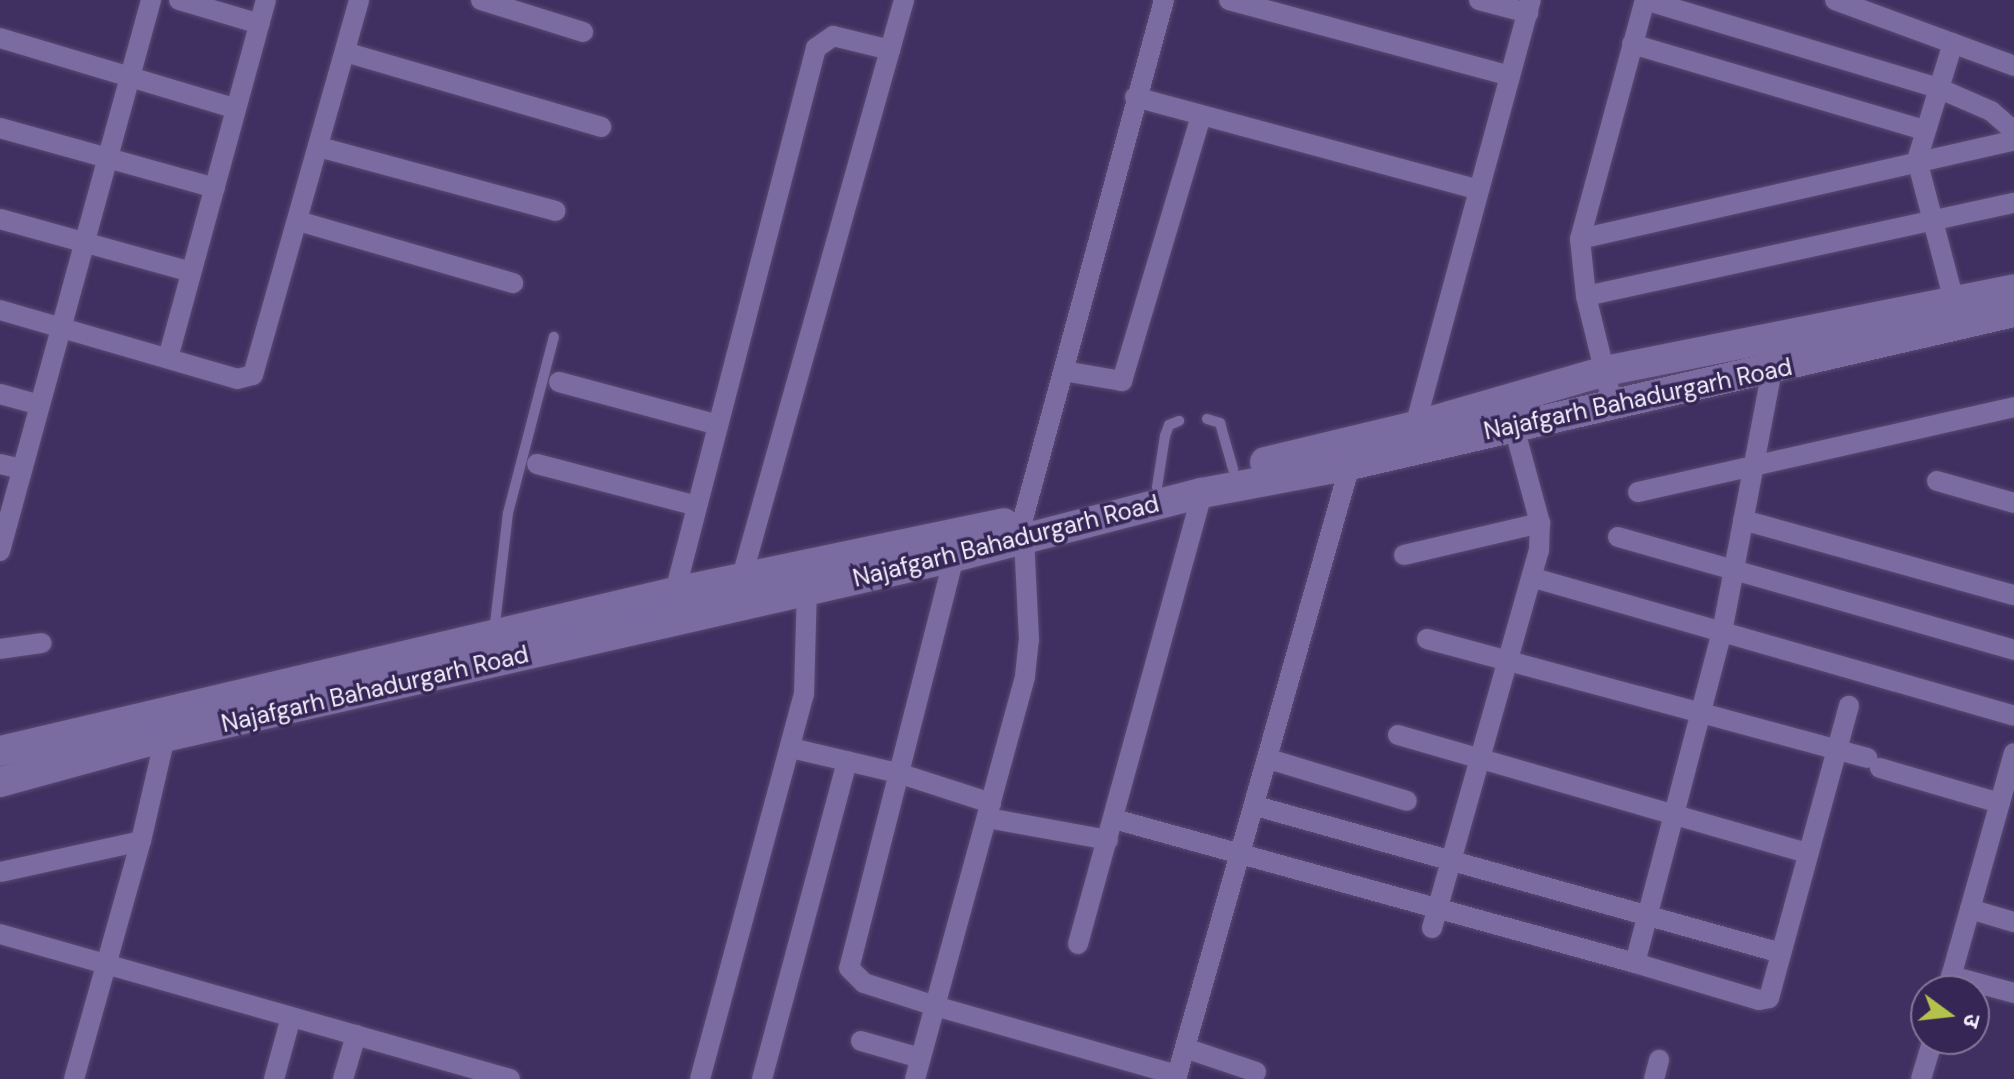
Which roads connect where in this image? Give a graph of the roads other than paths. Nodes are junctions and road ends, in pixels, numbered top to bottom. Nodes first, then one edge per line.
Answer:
1 (151, 0) edge
2 (179, 0) edge
3 (266, 0) edge
4 (359, 0) edge
5 (481, 0) edge
6 (904, 0) edge
7 (1164, 0) edge
8 (1229, 0) edge
9 (1479, 0) edge
10 (1645, 0) edge
11 (1835, 0) edge
12 (1530, 6) edge
13 (260, 24) junction
14 (583, 32) dead end
15 (0, 38) edge
16 (1953, 43) junction
17 (1632, 44) junction
18 (890, 50) junction
19 (345, 52) junction
20 (2014, 66) edge
21 (1510, 76) junction
22 (130, 77) junction
23 (1938, 88) junction
24 (1135, 97) junction
25 (236, 109) junction
26 (1201, 116) junction
27 (601, 127) dead end
28 (0, 128) edge
29 (1924, 130) junction
30 (2014, 131) edge
31 (2014, 140) edge
32 (319, 147) junction
33 (108, 158) junction
34 (1917, 160) junction
35 (215, 188) junction
36 (1479, 190) junction
37 (2014, 203) edge
38 (556, 211) dead end
39 (0, 219) edge
40 (298, 221) junction
41 (1935, 222) junction
42 (1580, 239) junction
43 (84, 242) junction
44 (191, 272) junction
45 (513, 283) dead end
46 (2014, 289) edge
47 (1586, 296) junction
48 (0, 310) edge
49 (2014, 312) edge
50 (1958, 313) junction
51 (61, 327) junction
52 (554, 337) dead end
53 (168, 358) junction
54 (1064, 371) junction
55 (1605, 371) junction
56 (1772, 371) junction
57 (559, 382) dead end
58 (0, 394) edge
59 (40, 405) junction
60 (1613, 406) junction
61 (2014, 407) edge
62 (1207, 419) dead end
63 (1179, 421) dead end
64 (718, 425) junction
65 (1415, 426) junction
66 (1514, 427) junction
67 (0, 464) edge
68 (537, 464) dead end
69 (1350, 465) junction
70 (1754, 465) junction
71 (22, 469) junction
72 (1233, 469) junction
73 (1937, 481) dead end
74 (1157, 487) junction
75 (1638, 492) dead end
76 (1202, 493) junction
77 (2014, 503) edge
78 (697, 506) junction
79 (1743, 520) junction
80 (1540, 523) junction
81 (1023, 528) junction
82 (1618, 537) dead end
83 (0, 551) edge
84 (1404, 555) dead end
85 (954, 557) junction
86 (1733, 573) junction
87 (1534, 578) junction
88 (741, 580) junction
89 (807, 589) junction
90 (675, 592) junction
91 (2014, 595) edge
92 (569, 630) junction
93 (1722, 632) junction
94 (494, 634) junction
95 (1427, 639) dead end
96 (42, 643) dead end
97 (0, 649) edge
98 (2014, 650) edge
99 (1510, 662) junction
100 (1849, 706) dead end
101 (1701, 713) junction
102 (2014, 716) edge
103 (162, 725) junction
104 (1398, 735) dead end
105 (791, 748) junction
106 (1837, 750) junction
107 (0, 751) edge
108 (2014, 753) edge
109 (1269, 759) junction
110 (1481, 759) junction
111 (847, 761) junction
112 (898, 773) junction
113 (0, 782) edge
114 (2006, 791) edge
115 (1407, 801) dead end
116 (1256, 806) junction
117 (989, 810) junction
118 (1674, 815) junction
119 (1114, 819) junction
120 (1108, 840) junction
121 (141, 841) junction
122 (1244, 851) junction
123 (1808, 853) junction
124 (1452, 859) junction
125 (0, 872) edge
126 (1970, 909) junction
127 (1649, 915) junction
128 (1435, 918) junction
129 (2014, 922) edge
130 (0, 934) edge
131 (1078, 944) dead end
132 (1781, 953) junction
133 (1635, 963) junction
134 (107, 965) junction
135 (1952, 975) edge
136 (1990, 990) edge
137 (2014, 993) edge
138 (935, 1006) junction
139 (291, 1017) junction
140 (356, 1035) junction
141 (861, 1041) dead end
142 (1185, 1048) junction
143 (1928, 1055) edge
144 (920, 1058) junction
145 (1256, 1072) dead end
146 (1176, 1077) edge
147 (74, 1079) edge
148 (274, 1079) edge
149 (343, 1079) edge
150 (510, 1079) edge
151 (700, 1079) edge
152 (762, 1079) edge
153 (915, 1079) edge
154 (1921, 1079) edge

1 - 22 street
2 - 13 street
3 - 13 street
4 - 19 street
5 - 14 street
6 - 18 street
7 - 24 street
8 - 21 street
9 - 12 street
10 - 17 street
10 - 23 street
11 - 16 street
12 - 21 street
13 - 25 street
15 - 22 street
16 - 20 street
16 - 23 street
17 - 29 street
17 - 42 street
18 - 64 street
18 - 88 street
19 - 27 street
19 - 32 street
21 - 36 street
22 - 25 street
22 - 33 street
23 - 29 street
23 - 30 street
24 - 26 street
24 - 54 street
25 - 35 street
26 - 36 street
26 - 54 street
28 - 33 street
29 - 34 street
31 - 34 street
32 - 38 street
32 - 40 street
33 - 35 street
33 - 43 street
34 - 41 street
34 - 42 street
35 - 44 street
36 - 65 street
37 - 41 street
39 - 43 street
40 - 45 street
40 - 53 street
41 - 47 street
41 - 50 street
42 - 47 street
43 - 44 street
43 - 51 street
44 - 53 street
46 - 50 main road, Najafgarh Bahadurgarh Road
47 - 55 street
48 - 51 street
49 - 50 main road, Najafgarh Bahadurgarh Road
50 - 55 main road, Najafgarh Bahadurgarh Road
50 - 56 main road, Najafgarh Bahadurgarh Road
51 - 53 street
51 - 59 street
52 - 94 lane
54 - 81 street
55 - 60 street
55 - 65 main road, Najafgarh Bahadurgarh Road
56 - 60 main road, Najafgarh Bahadurgarh Road
56 - 70 street
57 - 64 street
58 - 59 street
59 - 71 street
60 - 66 main road, Najafgarh Bahadurgarh Road
61 - 70 street
62 - 72 lane
63 - 74 lane
64 - 78 street
65 - 72 main road, Najafgarh Bahadurgarh Road
66 - 69 main road, Najafgarh Bahadurgarh Road
66 - 80 street
67 - 71 street
68 - 78 street
69 - 76 main road, Najafgarh Bahadurgarh Road
69 - 109 street
70 - 75 street
70 - 79 street
71 - 83 street
72 - 74 main road, Najafgarh Bahadurgarh Road
73 - 77 street
74 - 81 main road, Najafgarh Bahadurgarh Road
76 - 81 main road, Najafgarh Bahadurgarh Road
76 - 119 street
78 - 90 street
79 - 86 street
79 - 91 street
80 - 84 street
80 - 87 street
81 - 85 main road, Najafgarh Bahadurgarh Road
81 - 88 main road, Najafgarh Bahadurgarh Road
81 - 117 street
82 - 86 street
85 - 89 main road, Najafgarh Bahadurgarh Road
85 - 112 street
86 - 93 street
86 - 98 street
87 - 93 street
87 - 99 street
88 - 90 main road, Najafgarh Bahadurgarh Road
89 - 92 main road, Najafgarh Bahadurgarh Road
89 - 105 street
90 - 92 main road, Najafgarh Bahadurgarh Road
92 - 94 main road, Najafgarh Bahadurgarh Road
92 - 103 main road, Najafgarh Bahadurgarh Road
93 - 101 street
93 - 102 street
94 - 103 main road, Najafgarh Bahadurgarh Road
95 - 99 street
96 - 97 street
99 - 101 street
99 - 110 street
100 - 106 street
101 - 106 street
101 - 118 street
103 - 107 main road, Najafgarh Bahadurgarh Road
103 - 113 main road, Najafgarh Bahadurgarh Road
103 - 121 street
104 - 110 street
105 - 111 street
105 - 151 street
106 - 114 street
106 - 123 street
108 - 114 street
109 - 115 street
109 - 116 street
110 - 118 street
110 - 124 street
111 - 112 street
111 - 152 street
112 - 117 street
112 - 138 street
114 - 126 street
116 - 122 street
116 - 124 street
117 - 120 street
117 - 138 street
118 - 123 street
118 - 127 street
119 - 120 street
119 - 122 street
120 - 131 street
121 - 125 street
121 - 134 street
122 - 128 street
122 - 142 street
123 - 132 street
124 - 127 street
124 - 128 street
126 - 129 street
126 - 135 street
127 - 132 street
127 - 133 street
128 - 133 street
130 - 134 street
132 - 133 street
134 - 139 street
134 - 147 street
136 - 137 street
138 - 144 street
138 - 146 street
139 - 140 street
139 - 148 street
140 - 149 street
140 - 150 street
141 - 144 street
142 - 145 street
142 - 146 street
143 - 154 street
144 - 153 street

